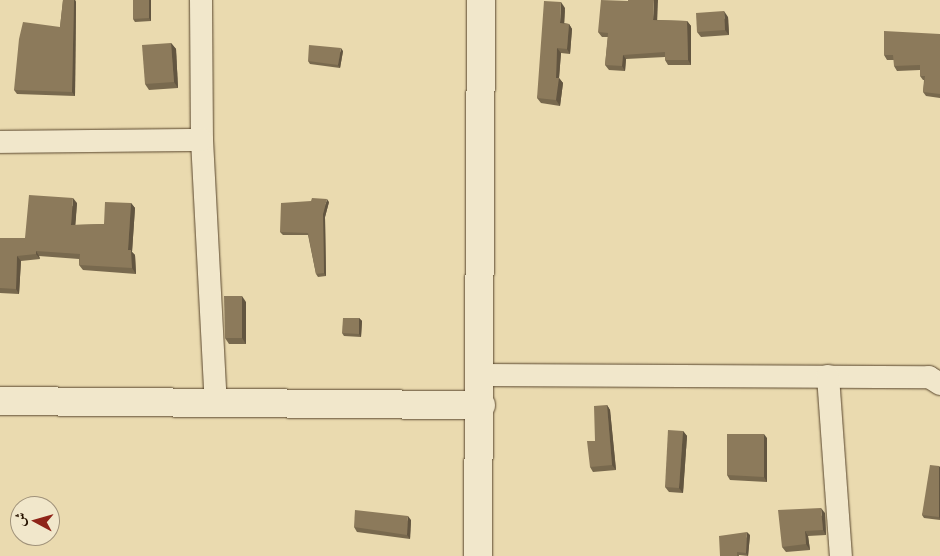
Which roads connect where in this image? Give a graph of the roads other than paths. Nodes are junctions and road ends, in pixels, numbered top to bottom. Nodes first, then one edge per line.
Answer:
1 (201, 0) edge
2 (481, 0) edge
3 (202, 140) junction
4 (0, 142) edge
5 (482, 375) junction
6 (828, 376) junction
7 (940, 384) edge
8 (0, 402) edge
9 (216, 405) junction
10 (481, 405) junction
11 (478, 556) edge
12 (840, 556) edge

1 - 3 street
2 - 5 main road
3 - 4 street
3 - 9 street
5 - 6 street
5 - 10 main road
6 - 7 street
6 - 12 street
8 - 9 main road
9 - 10 main road
10 - 11 main road

